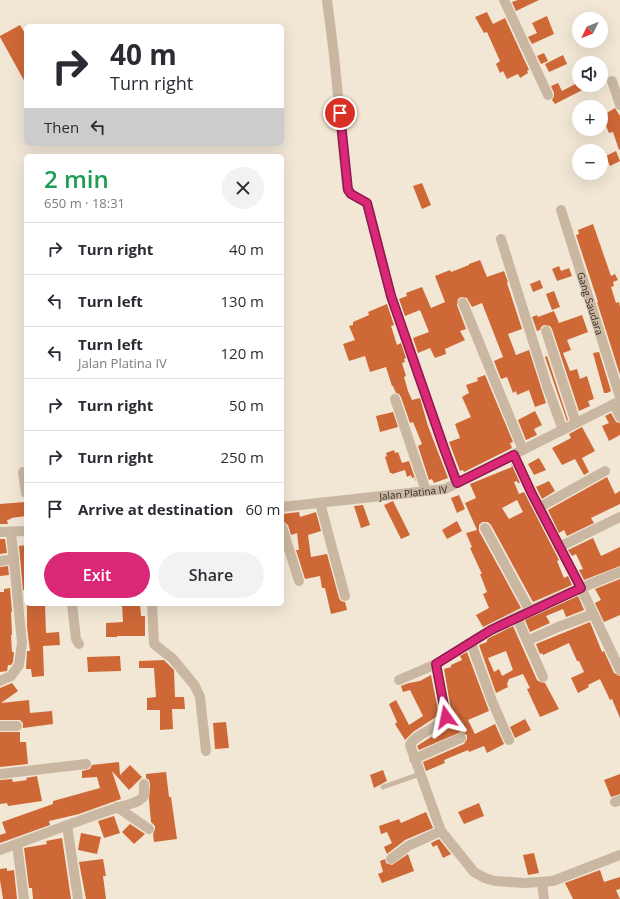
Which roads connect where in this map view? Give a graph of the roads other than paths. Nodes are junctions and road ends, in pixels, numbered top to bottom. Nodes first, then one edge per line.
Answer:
1 (327, 0) edge
2 (504, 0) edge
3 (612, 81) dead end
4 (548, 95) dead end
5 (620, 105) edge
6 (561, 210) dead end
7 (501, 239) dead end
8 (463, 303) dead end
9 (546, 330) dead end
10 (395, 399) dead end
11 (618, 400) edge
12 (620, 417) edge
13 (576, 423) junction
14 (564, 430) junction
15 (519, 452) junction
16 (605, 471) dead end
17 (23, 472) dead end
18 (24, 479) edge
19 (457, 483) junction
20 (426, 492) junction
21 (320, 503) junction
22 (540, 507) junction
23 (284, 508) edge
24 (620, 517) edge
25 (485, 528) dead end
26 (24, 530) edge
27 (0, 532) edge
28 (11, 532) junction
29 (284, 533) edge
30 (559, 547) junction
31 (14, 559) junction
32 (0, 561) edge
33 (620, 572) edge
34 (299, 581) dead end
35 (581, 588) junction
36 (345, 596) dead end
37 (72, 606) edge
38 (152, 606) edge
39 (530, 611) junction
40 (593, 614) junction
41 (517, 618) junction
42 (527, 641) junction
43 (471, 643) junction
44 (79, 644) dead end
45 (616, 652) edge
46 (436, 664) junction
47 (620, 670) edge
48 (543, 677) dead end
49 (0, 680) edge
50 (399, 680) dead end
51 (0, 726) edge
52 (17, 726) dead end
53 (461, 738) dead end
54 (509, 740) dead end
55 (206, 751) dead end
56 (414, 758) junction
57 (86, 764) dead end
58 (0, 774) edge
59 (420, 774) junction
60 (144, 784) dead end
61 (383, 787) dead end
62 (117, 808) junction
63 (67, 825) junction
64 (149, 829) dead end
65 (441, 831) junction
66 (17, 844) junction
67 (0, 850) edge
68 (620, 856) edge
69 (391, 859) dead end
70 (542, 883) junction
71 (24, 899) edge
72 (78, 899) edge
73 (544, 899) edge

1 - 19 street
2 - 4 street
3 - 5 street
6 - 11 street, Gang Saudara
7 - 14 street
8 - 15 street
9 - 13 street
10 - 20 street
11 - 12 street, Gang Saudara
11 - 13 street, Jalan Platina IV
13 - 14 street, Jalan Platina IV
14 - 15 street, Jalan Platina IV
15 - 19 street, Jalan Platina IV
15 - 22 street
16 - 22 street
17 - 18 street
19 - 20 street, Jalan Platina IV
20 - 21 street, Jalan Platina IV
21 - 23 street, Jalan Platina IV
21 - 36 street
22 - 30 street
24 - 30 street
25 - 39 street
26 - 28 street
27 - 28 street
28 - 31 street
29 - 34 street
30 - 35 street
31 - 32 street
31 - 49 street
33 - 35 street
35 - 39 street
35 - 40 street
37 - 44 street
38 - 55 street
39 - 41 street
40 - 42 street
40 - 45 street
41 - 42 street
41 - 43 street
42 - 48 street
43 - 46 street
43 - 54 street
45 - 47 street
46 - 50 street
46 - 56 street
51 - 52 street
53 - 56 street
56 - 59 street
57 - 58 street
59 - 61 lane
59 - 65 street
60 - 62 street
62 - 63 street
62 - 64 street
63 - 66 street
63 - 72 street
65 - 69 street
65 - 70 street
66 - 67 street
66 - 71 street
68 - 70 street
70 - 73 street

